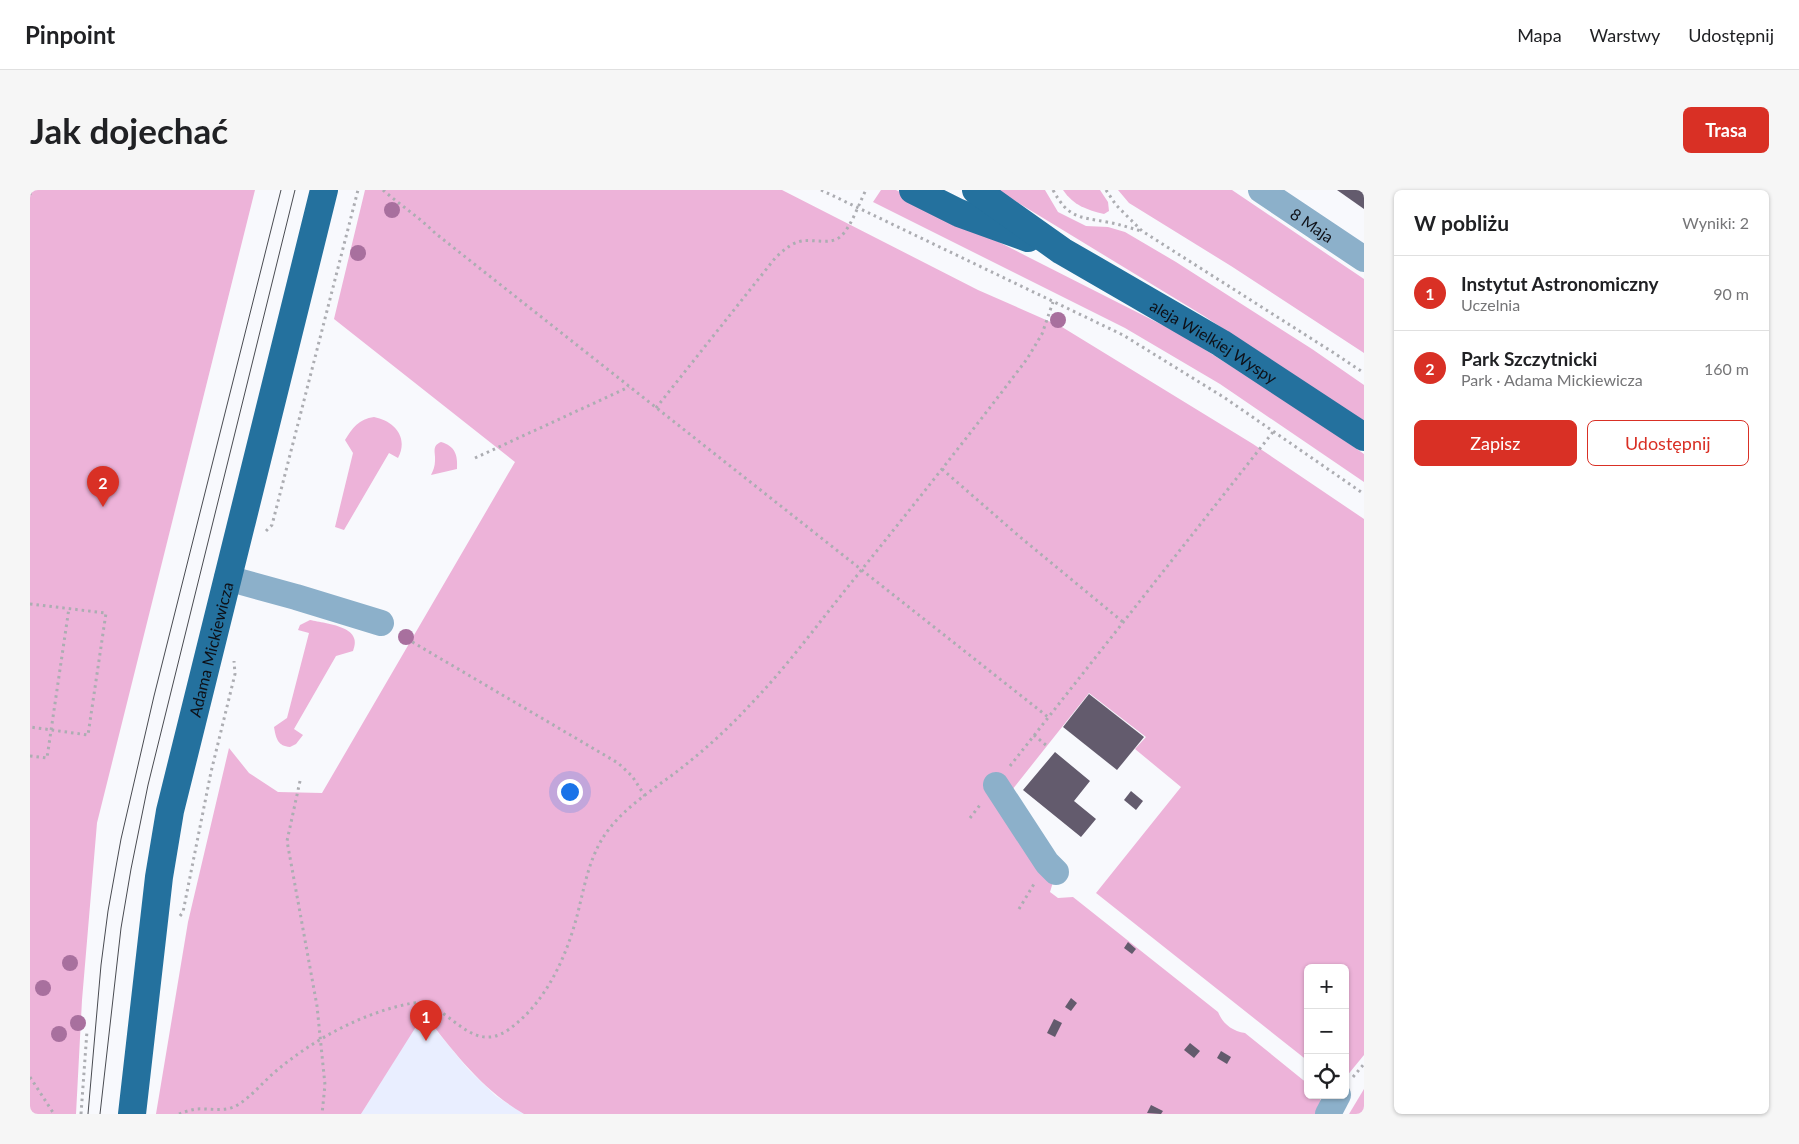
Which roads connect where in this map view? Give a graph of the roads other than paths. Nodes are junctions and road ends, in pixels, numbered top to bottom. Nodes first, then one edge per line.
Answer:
1 (324, 190) edge
2 (913, 190) edge
3 (976, 190) edge
4 (1261, 190) edge
5 (1062, 251) junction
6 (1364, 259) edge
7 (1364, 437) edge
8 (227, 578) junction
9 (390, 627) road end
10 (996, 785) dead end
11 (1056, 872) dead end
12 (1336, 1099) edge
13 (132, 1114) edge
14 (1328, 1114) edge

1 - 8 main road, Adama Mickiewicza
2 - 5 main road, aleja Wielkiej Wyspy
3 - 5 main road, aleja Wielkiej Wyspy
4 - 6 street, 8 Maja
5 - 7 main road, aleja Wielkiej Wyspy
8 - 9 street
8 - 13 main road, Adama Mickiewicza
10 - 11 street
12 - 14 street

